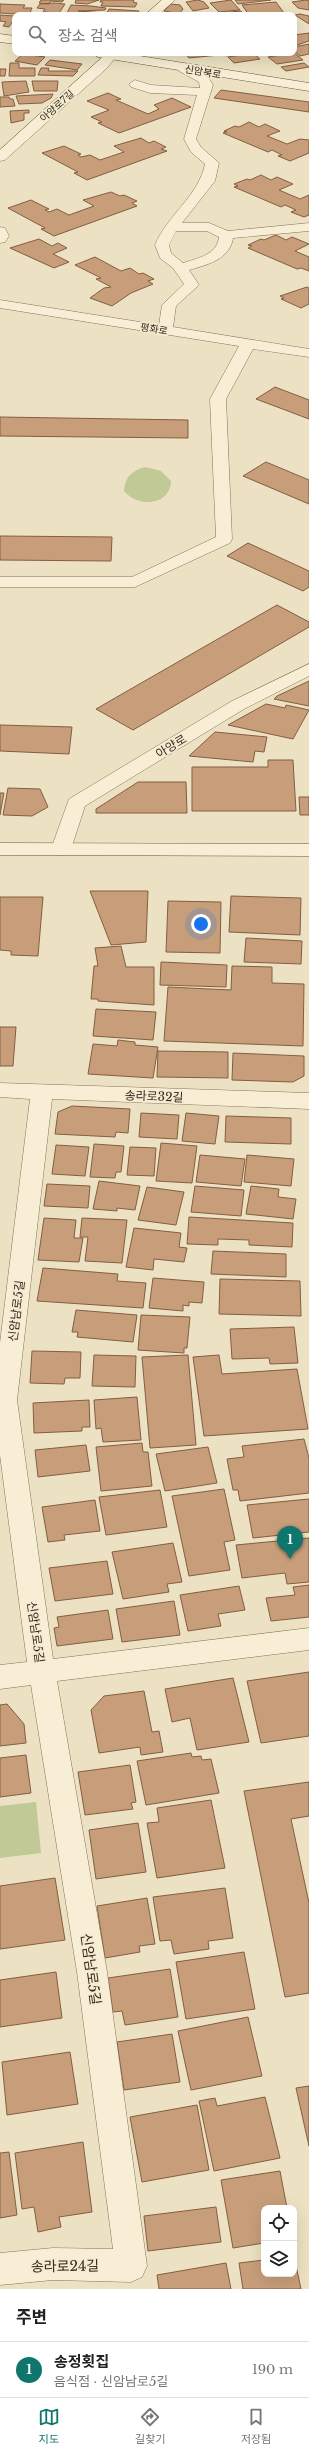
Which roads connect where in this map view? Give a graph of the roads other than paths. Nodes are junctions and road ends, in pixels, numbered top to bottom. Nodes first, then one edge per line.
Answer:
1 (169, 0) edge
2 (155, 12) edge
3 (0, 38) edge
4 (12, 40) edge
5 (110, 56) edge
6 (122, 56) edge
7 (183, 68) junction
8 (135, 84) dead end
9 (309, 87) edge
10 (205, 92) junction
11 (0, 157) edge
12 (172, 227) junction
13 (309, 227) edge
14 (0, 231) edge
15 (225, 235) junction
16 (0, 239) edge
17 (180, 268) junction
18 (0, 304) edge
19 (165, 331) junction
20 (248, 344) junction
21 (309, 353) edge
22 (0, 582) edge
23 (309, 669) edge
24 (0, 849) edge
25 (61, 849) junction
26 (309, 850) edge
27 (0, 1090) edge
28 (42, 1092) junction
29 (309, 1101) edge
30 (309, 1639) edge
31 (42, 1673) junction
32 (0, 1677) edge
33 (130, 2266) joint
34 (0, 2269) edge

1 - 2 street
3 - 4 street
5 - 11 street, 아양로7길
6 - 7 street, 신암북로
7 - 9 street, 신암북로
7 - 10 street
8 - 10 street
10 - 12 street
12 - 15 street
12 - 17 street
13 - 15 street
14 - 16 street
15 - 17 street
17 - 19 street
18 - 19 street, 평화로
19 - 20 street, 평화로
20 - 21 street, 평화로
20 - 22 street
23 - 25 street, 아양로
24 - 25 street
25 - 26 street
27 - 28 street, 송라로32길
28 - 29 street, 송라로32길
28 - 31 street, 신암남로5길
30 - 31 street, 신암남로5길
31 - 32 street, 신암남로5길
31 - 33 street, 신암남로5길
33 - 34 street, 송라로24길

